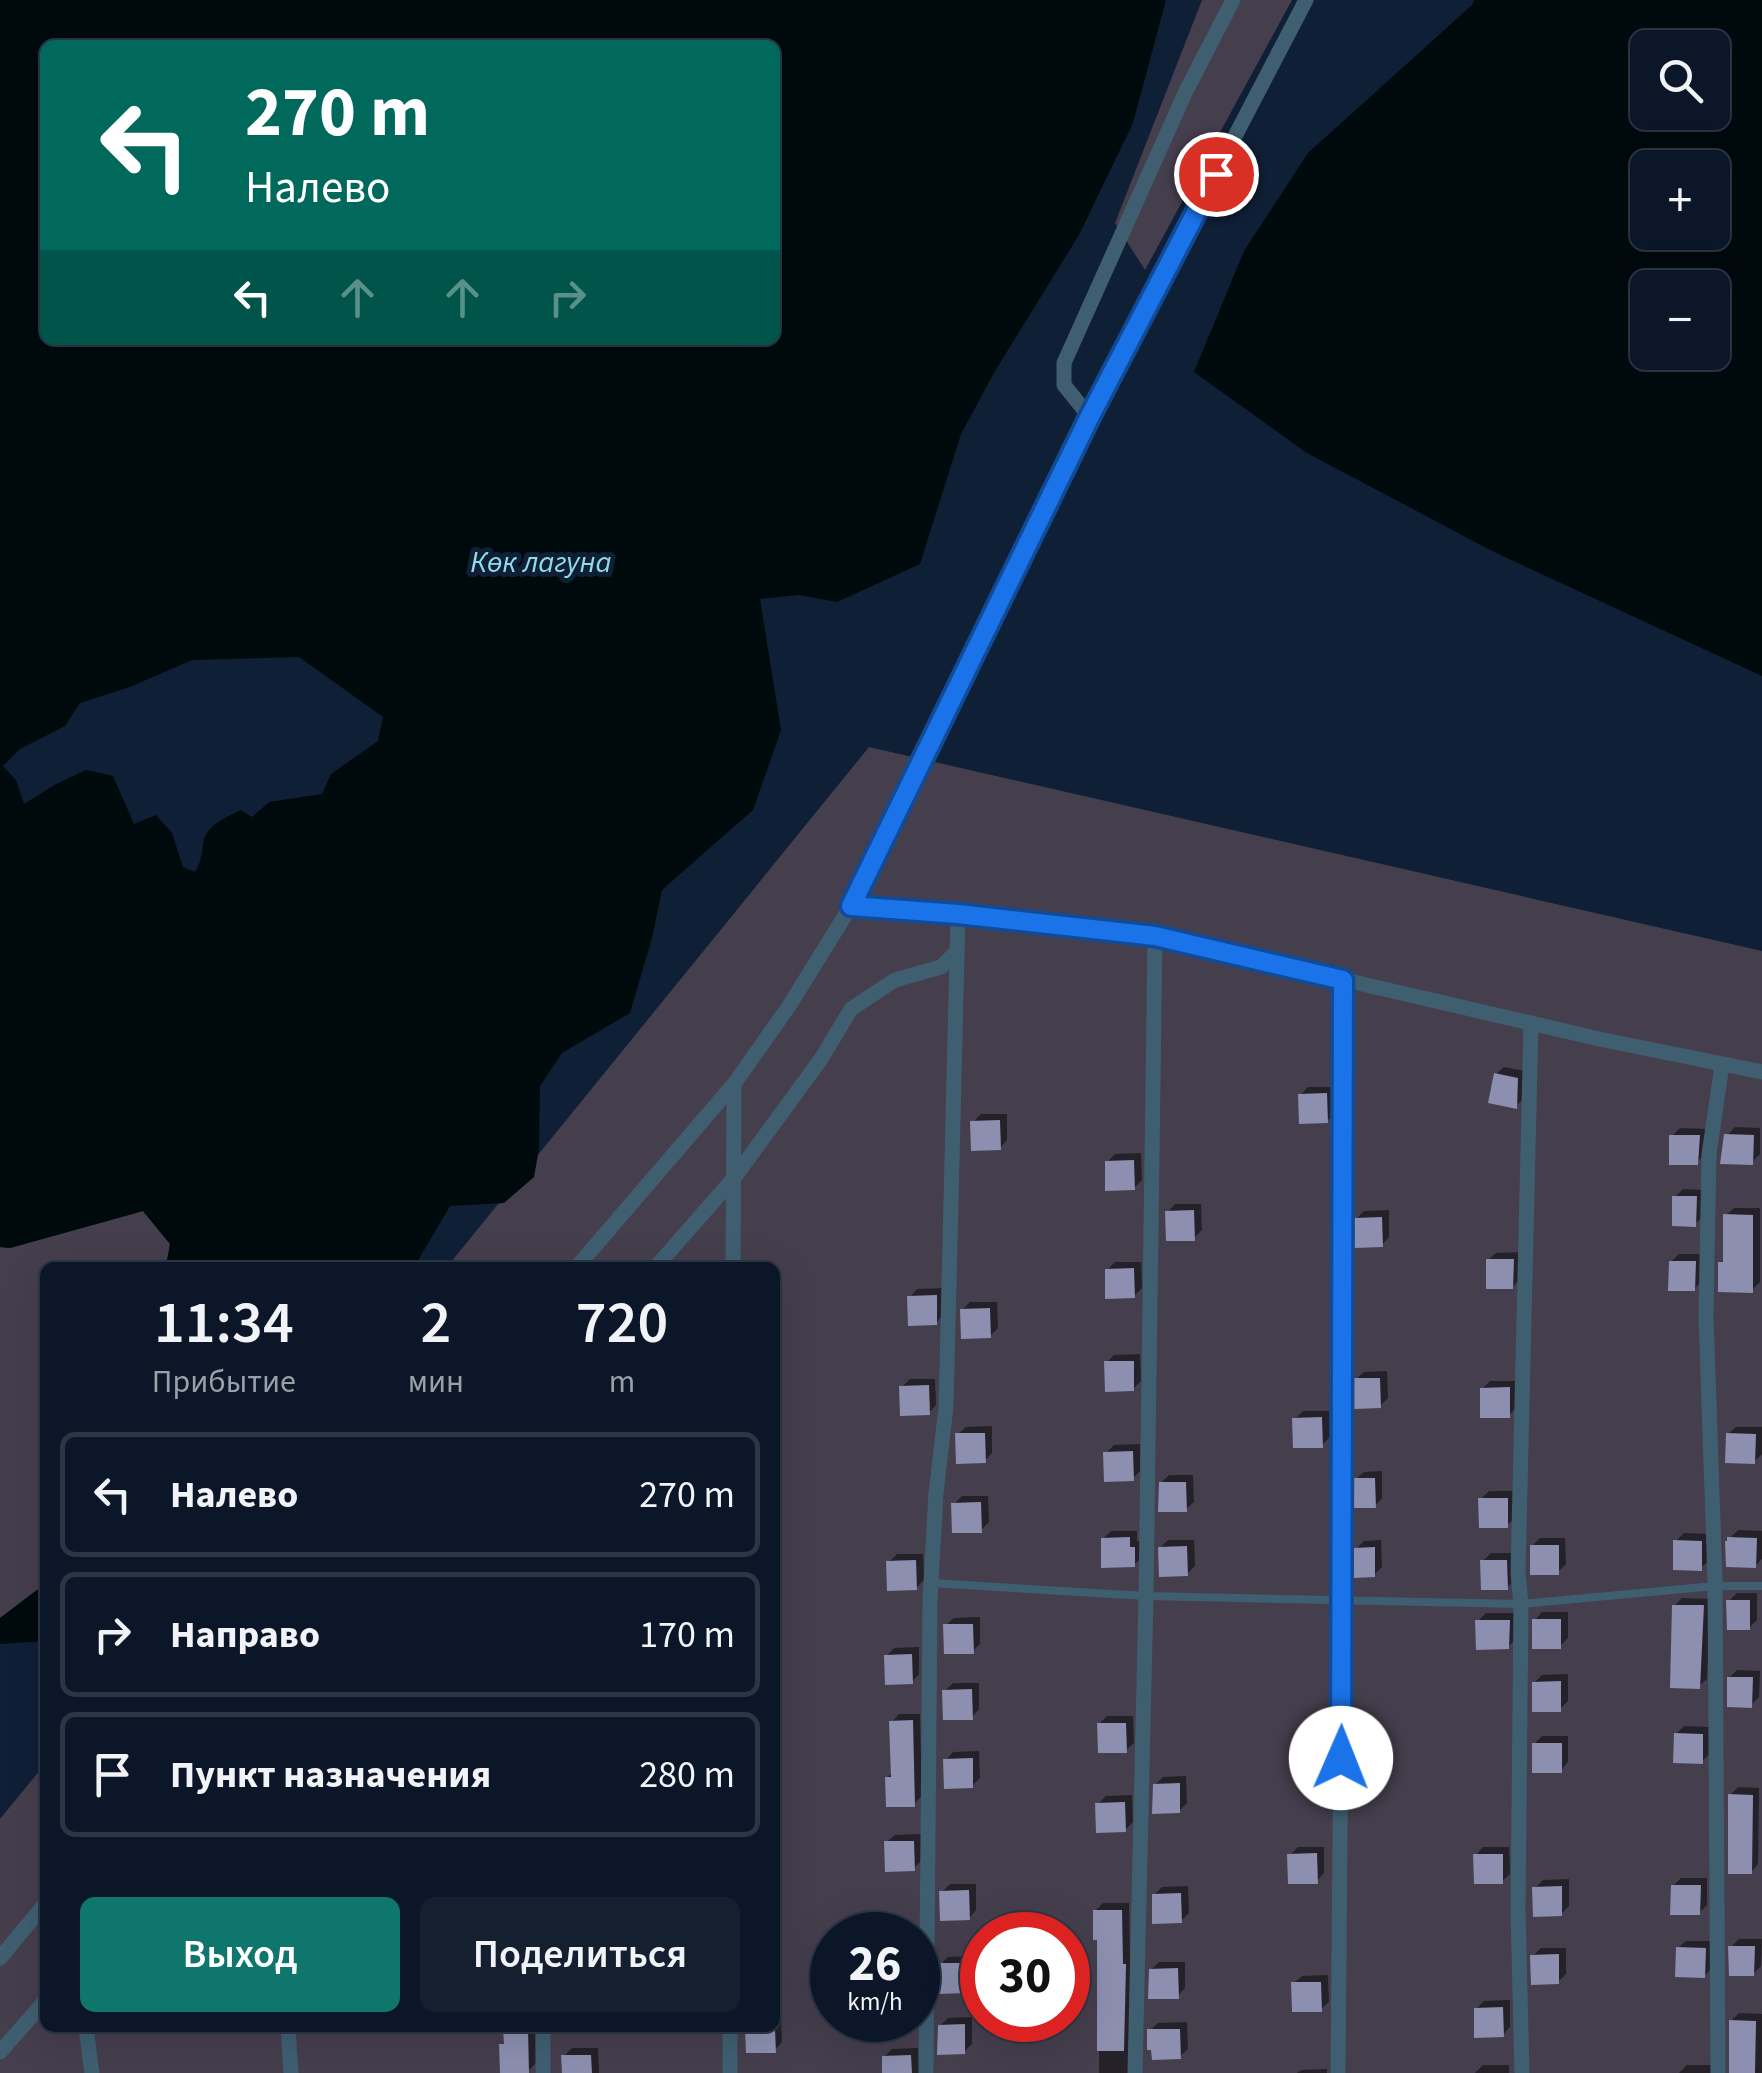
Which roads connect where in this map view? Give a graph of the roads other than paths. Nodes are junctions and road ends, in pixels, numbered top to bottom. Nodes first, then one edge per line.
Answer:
1 (1233, 0) edge
2 (1306, 0) edge
3 (1090, 416) junction
4 (851, 906) junction
5 (958, 914) junction
6 (1155, 936) junction
7 (956, 952) junction
8 (1343, 980) junction
9 (1531, 1024) junction
10 (1722, 1065) junction
11 (1762, 1072) edge
12 (734, 1084) junction
13 (734, 1178) junction
14 (581, 1262) edge
15 (660, 1262) edge
16 (733, 1262) edge
17 (931, 1584) junction
18 (1715, 1586) junction
19 (1762, 1586) edge
20 (1146, 1596) junction
21 (1342, 1601) junction
22 (1521, 1604) junction
23 (40, 1910) edge
24 (0, 1958) edge
25 (40, 2008) edge
26 (87, 2032) edge
27 (288, 2032) edge
28 (543, 2032) edge
29 (730, 2032) edge
30 (0, 2052) edge
31 (92, 2073) edge
32 (291, 2073) edge
33 (543, 2073) edge
34 (730, 2073) edge
35 (926, 2073) edge
36 (1135, 2073) edge
37 (1338, 2073) edge
38 (1522, 2073) edge
39 (1718, 2073) edge

1 - 3 street
2 - 3 street
3 - 4 street
4 - 5 street
4 - 12 street
5 - 6 street
5 - 7 street
6 - 8 street
6 - 20 street
7 - 13 street
7 - 17 street
8 - 9 street
8 - 21 street
9 - 10 street
9 - 22 street
10 - 11 street
10 - 18 street
12 - 13 street
12 - 14 street
13 - 15 street
13 - 16 street
17 - 20 lane
17 - 35 street
18 - 19 lane
18 - 22 lane
18 - 39 street
20 - 21 lane
20 - 36 street
21 - 22 lane
21 - 37 street
22 - 38 street
23 - 24 street
25 - 30 street
26 - 31 street
27 - 32 street
28 - 33 street
29 - 34 street

